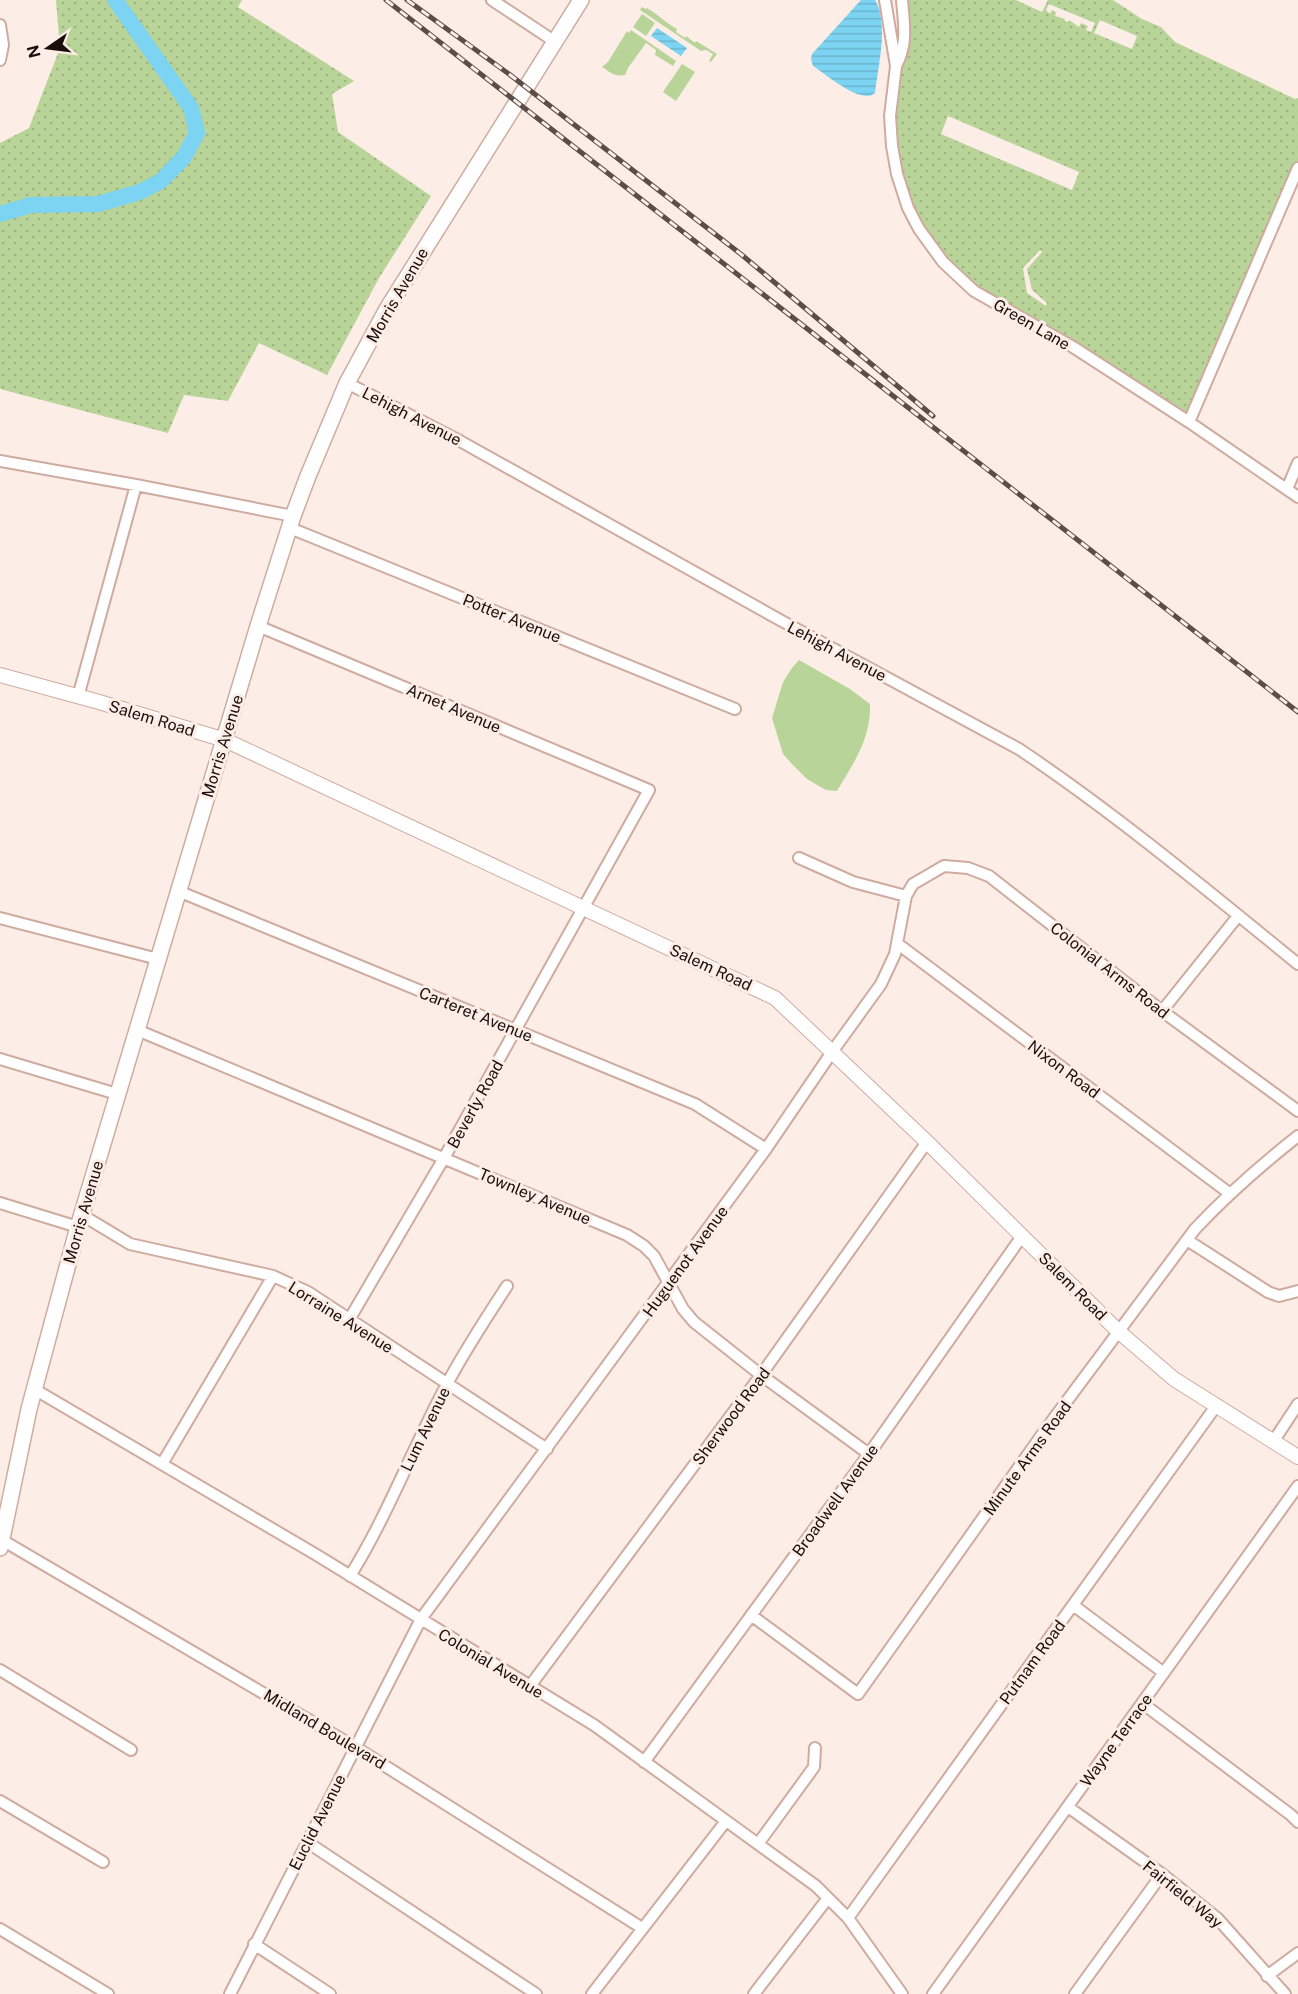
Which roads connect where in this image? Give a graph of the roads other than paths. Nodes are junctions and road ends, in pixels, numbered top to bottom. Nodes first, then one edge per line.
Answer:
1 (492, 0) edge
2 (581, 0) edge
3 (885, 0) edge
4 (902, 0) edge
5 (0, 25) edge
6 (554, 41) junction
7 (0, 60) edge
8 (896, 66) junction
9 (1298, 168) edge
10 (347, 383) junction
11 (1189, 422) junction
12 (0, 461) edge
13 (1298, 463) edge
14 (136, 485) junction
15 (1287, 489) junction
16 (1298, 497) edge
17 (291, 522) junction
18 (258, 627) junction
19 (0, 675) edge
20 (78, 697) junction
21 (735, 709) dead end
22 (225, 740) junction
23 (649, 790) joint
24 (799, 858) dead end
25 (913, 884) joint
26 (178, 891) junction
27 (906, 896) junction
28 (584, 908) junction
29 (1238, 916) junction
30 (0, 918) edge
31 (898, 944) junction
32 (158, 959) junction
33 (1298, 964) edge
34 (1162, 1011) junction
35 (137, 1030) junction
36 (516, 1030) junction
37 (832, 1052) junction
38 (0, 1059) edge
39 (117, 1094) junction
40 (1298, 1111) edge
41 (1298, 1136) edge
42 (927, 1142) junction
43 (766, 1149) junction
44 (444, 1158) junction
45 (1229, 1193) junction
46 (0, 1203) edge
47 (80, 1221) junction
48 (1022, 1236) junction
49 (1187, 1240) junction
50 (273, 1276) junction
51 (669, 1283) junction
52 (507, 1286) dead end
53 (1298, 1292) edge
54 (349, 1320) junction
55 (1118, 1331) junction
56 (761, 1375) junction
57 (447, 1384) junction
58 (34, 1389) junction
59 (1298, 1404) edge
60 (1216, 1406) junction
61 (1273, 1442) junction
62 (548, 1449) junction
63 (869, 1454) junction
64 (1298, 1457) edge
65 (162, 1464) junction
66 (1298, 1486) edge
67 (4, 1510) edge
68 (1, 1544) edge
69 (350, 1576) junction
70 (1073, 1605) junction
71 (751, 1615) junction
72 (421, 1619) junction
73 (0, 1670) edge
74 (1164, 1672) junction
75 (530, 1686) junction
76 (1142, 1703) junction
77 (356, 1747) junction
78 (815, 1748) dead end
79 (130, 1750) dead end
80 (644, 1762) junction
81 (0, 1800) edge
82 (1068, 1808) junction
83 (726, 1821) junction
84 (1298, 1822) edge
85 (307, 1842) junction
86 (758, 1844) junction
87 (103, 1862) dead end
88 (1162, 1874) junction
89 (828, 1898) junction
90 (848, 1918) junction
91 (642, 1928) junction
92 (0, 1929) edge
93 (254, 1944) junction
94 (1298, 1953) edge
95 (1267, 1976) junction
96 (898, 1992) edge
97 (1079, 1992) edge
98 (108, 1994) edge
99 (230, 1994) edge
100 (330, 1994) edge
101 (536, 1994) edge
102 (592, 1994) edge
103 (754, 1994) edge
104 (933, 1994) edge
105 (1285, 1994) edge

1 - 6 street
2 - 6 main road, Morris Avenue
3 - 8 street, Green Lane
4 - 8 street, Green Lane
5 - 7 street
6 - 10 main road, Morris Avenue
8 - 11 street, Green Lane
9 - 11 street
10 - 17 main road, Morris Avenue
10 - 29 street, Lehigh Avenue
11 - 15 street, Green Lane
12 - 14 street, Potter Avenue
13 - 15 street
14 - 17 street, Potter Avenue
14 - 20 street
15 - 16 street, Green Lane
17 - 18 main road, Morris Avenue
17 - 21 street, Potter Avenue
18 - 22 main road, Morris Avenue
18 - 23 street, Arnet Avenue
19 - 20 street, Salem Road
20 - 22 street, Salem Road
22 - 26 main road, Morris Avenue
22 - 28 street, Salem Road
23 - 28 street, Beverly Road
24 - 27 street
25 - 27 street, Huguenot Avenue
25 - 34 street, Colonial Arms Road
26 - 32 main road, Morris Avenue
26 - 36 street, Carteret Avenue
27 - 31 street, Huguenot Avenue
28 - 36 street, Beverly Road
28 - 37 street, Salem Road
29 - 33 street, Lehigh Avenue
29 - 34 street
30 - 32 street
31 - 37 street, Huguenot Avenue
31 - 45 street, Nixon Road
32 - 35 main road, Morris Avenue
34 - 40 street, Colonial Arms Road
35 - 39 main road, Morris Avenue
35 - 44 street, Townley Avenue
36 - 43 street, Carteret Avenue
36 - 44 street, Beverly Road
37 - 42 street, Salem Road
37 - 43 street, Huguenot Avenue
38 - 39 street
39 - 47 main road, Morris Avenue
41 - 45 street, Minute Arms Road
42 - 48 street, Salem Road
42 - 56 street, Sherwood Road
43 - 51 street, Huguenot Avenue
44 - 51 street, Townley Avenue
44 - 54 street, Beverly Road
45 - 49 street, Minute Arms Road
46 - 47 street, Lorraine Avenue
47 - 50 street, Lorraine Avenue
47 - 58 main road, Morris Avenue
48 - 55 street, Salem Road
48 - 63 street, Broadwell Avenue
49 - 53 street
49 - 55 street, Minute Arms Road
50 - 54 street, Lorraine Avenue
50 - 65 street
51 - 56 street, Townley Avenue
51 - 62 street, Huguenot Avenue
52 - 57 street, Lum Avenue
54 - 57 street, Lorraine Avenue
55 - 60 street, Salem Road
55 - 71 street, Minute Arms Road
56 - 63 street, Townley Avenue
56 - 75 street, Sherwood Road
57 - 62 street, Lorraine Avenue
57 - 69 street, Lum Avenue
58 - 65 street, Colonial Avenue
58 - 67 main road, Morris Avenue
59 - 61 street
60 - 61 street, Salem Road
60 - 70 street, Putnam Road
61 - 64 street, Salem Road
62 - 72 street, Huguenot Avenue
63 - 71 street, Broadwell Avenue
65 - 69 street, Colonial Avenue
66 - 74 street, Wayne Terrace
67 - 68 main road, Morris Avenue
68 - 77 street, Midland Boulevard
69 - 72 street, Colonial Avenue
70 - 74 street
70 - 90 street, Putnam Road
71 - 80 street, Broadwell Avenue
72 - 75 street, Colonial Avenue
72 - 77 street, Euclid Avenue
73 - 79 street
74 - 76 street, Wayne Terrace
75 - 80 street, Colonial Avenue
76 - 82 street, Wayne Terrace
76 - 84 street
77 - 85 street, Euclid Avenue
77 - 91 street, Midland Boulevard
78 - 86 street
80 - 83 street, Colonial Avenue
81 - 87 street
82 - 88 street, Fairfield Way
82 - 104 street, Wayne Terrace
83 - 86 street, Colonial Avenue
83 - 91 street
85 - 93 street, Euclid Avenue
85 - 101 street
86 - 89 street, Colonial Avenue
88 - 95 street, Fairfield Way
88 - 97 street
89 - 90 street, Colonial Avenue
89 - 103 street
90 - 96 street, Colonial Avenue
91 - 102 street
92 - 98 street
93 - 99 street, Euclid Avenue
93 - 100 street
94 - 95 street
95 - 105 street, Fairfield Way

